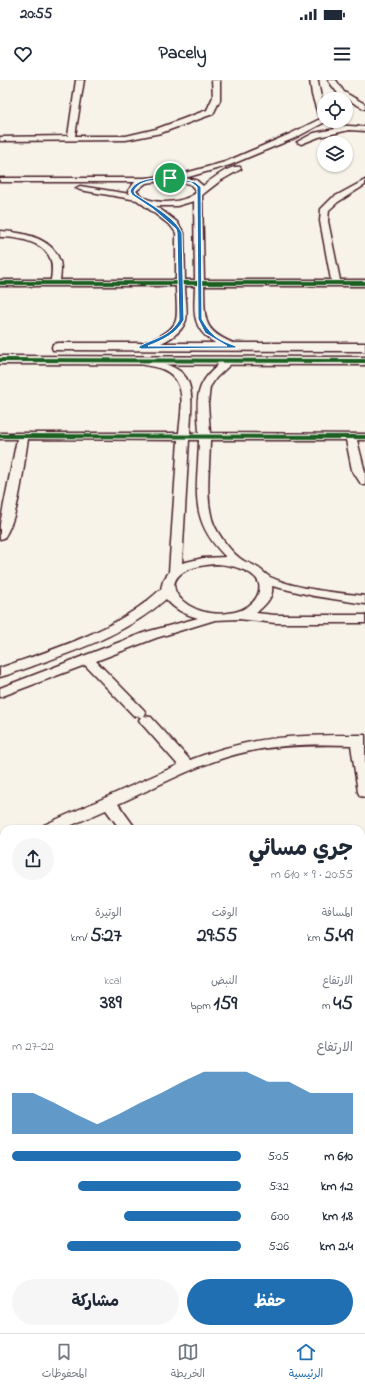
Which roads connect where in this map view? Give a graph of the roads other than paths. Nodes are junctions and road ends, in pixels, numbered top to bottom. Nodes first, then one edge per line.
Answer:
1 (80, 80) edge
2 (216, 80) edge
3 (314, 80) edge
4 (332, 80) edge
5 (317, 99) edge
6 (353, 107) edge
7 (365, 107) edge
8 (317, 121) edge
9 (342, 128) edge
10 (346, 129) junction
11 (365, 129) edge
12 (0, 139) edge
13 (71, 139) junction
14 (296, 144) dead end
15 (248, 164) dead end
16 (170, 178) junction
17 (0, 180) edge
18 (146, 180) junction
19 (365, 182) edge
20 (0, 186) edge
21 (200, 194) junction
22 (141, 199) junction
23 (0, 234) edge
24 (182, 283) junction
25 (336, 283) junction
26 (365, 283) edge
27 (0, 284) edge
28 (55, 284) junction
29 (199, 284) junction
30 (141, 347) junction
31 (234, 347) junction
32 (365, 347) edge
33 (45, 348) dead end
34 (0, 360) edge
35 (136, 360) junction
36 (230, 360) junction
37 (365, 360) edge
38 (0, 436) edge
39 (23, 436) junction
40 (184, 436) junction
41 (205, 436) junction
42 (351, 437) junction
43 (365, 437) edge
44 (365, 482) edge
45 (0, 535) edge
46 (239, 563) junction
47 (175, 573) junction
48 (263, 578) junction
49 (167, 591) junction
50 (365, 600) edge
51 (239, 615) junction
52 (213, 618) junction
53 (365, 619) edge
54 (87, 659) junction
55 (0, 673) edge
56 (0, 693) edge
57 (361, 740) edge
58 (188, 766) junction
59 (365, 792) edge
60 (109, 802) junction
61 (58, 825) edge
62 (125, 825) edge

1 - 13 street
2 - 13 street
3 - 5 street
4 - 7 street
6 - 7 street
8 - 16 street
9 - 10 street
10 - 11 street
10 - 14 street
12 - 13 street
15 - 21 street
16 - 18 street
16 - 21 street
17 - 18 street
18 - 22 street
19 - 25 street
20 - 22 street
21 - 22 street
21 - 29 street
22 - 24 street
23 - 28 street
24 - 28 street
24 - 29 street
24 - 30 street
25 - 26 street
25 - 29 street
27 - 28 street
29 - 31 street
30 - 31 street
30 - 33 street
31 - 32 street
34 - 35 street
35 - 36 street
35 - 40 street
36 - 37 street
36 - 41 street
38 - 39 street
39 - 40 street
39 - 45 street
40 - 41 street
40 - 47 street
41 - 42 street
41 - 46 street
42 - 43 street
42 - 44 street
46 - 47 street
46 - 48 street
47 - 49 street
48 - 50 street
48 - 51 street
49 - 52 street
49 - 55 street
51 - 52 street
51 - 53 street
52 - 54 street
54 - 56 street
54 - 58 street
57 - 58 street
57 - 59 street
58 - 60 street
60 - 61 street
60 - 62 street

